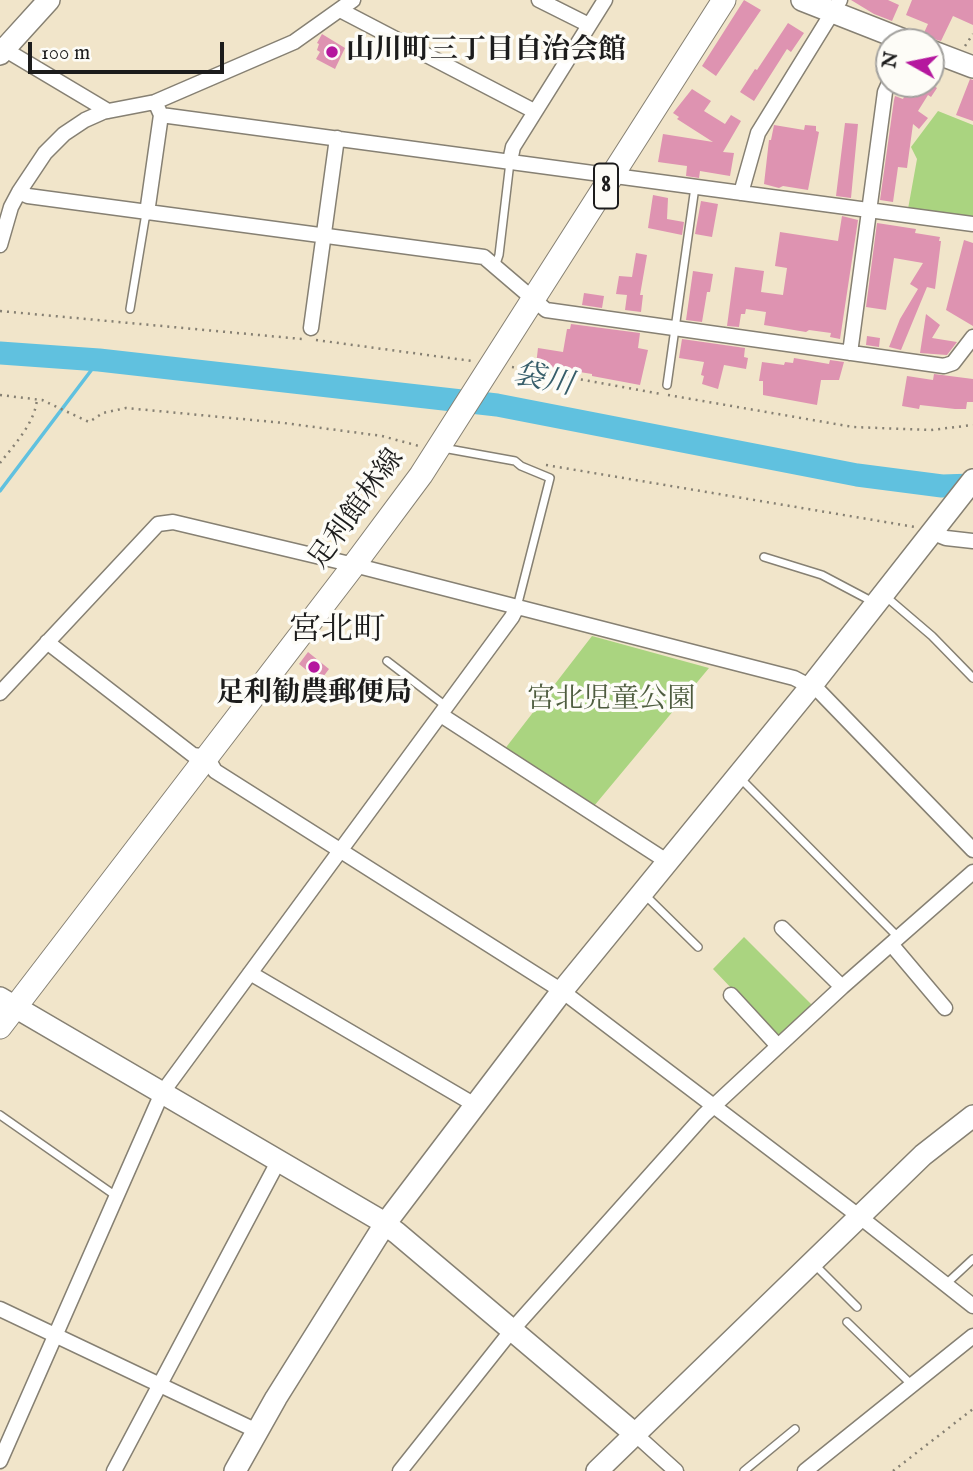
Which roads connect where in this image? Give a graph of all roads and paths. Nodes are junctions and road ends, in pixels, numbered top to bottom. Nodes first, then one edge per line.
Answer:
1 (49, 0) edge
2 (353, 0) edge
3 (539, 0) edge
4 (605, 0) edge
5 (724, 0) edge
6 (802, 0) edge
7 (836, 6) edge
8 (340, 10) junction
9 (589, 25) junction
10 (881, 28) edge
11 (2, 51) edge
12 (945, 56) edge
13 (973, 67) edge
14 (884, 98) edge
15 (158, 108) junction
16 (108, 111) junction
17 (534, 111) junction
18 (337, 138) junction
19 (510, 161) junction
20 (613, 175) junction
21 (695, 186) junction
22 (19, 192) junction
23 (741, 192) junction
24 (869, 210) junction
25 (147, 213) junction
26 (973, 224) edge
27 (324, 237) junction
28 (0, 245) edge
29 (495, 267) junction
30 (534, 300) junction
31 (130, 309) dead end
32 (0, 312) edge
33 (312, 328) dead end
34 (676, 329) junction
35 (973, 337) edge
36 (850, 353) junction
37 (483, 367) junction
38 (512, 368) dead end
39 (667, 385) dead end
40 (0, 395) edge
41 (37, 399) junction
42 (973, 425) edge
43 (439, 448) junction
44 (515, 461) junction
45 (0, 463) edge
46 (973, 480) edge
47 (931, 527) junction
48 (973, 541) edge
49 (764, 557) dead end
50 (354, 565) junction
51 (880, 599) junction
52 (517, 607) junction
53 (47, 642) junction
54 (387, 661) dead end
55 (973, 678) edge
56 (812, 685) junction
57 (0, 694) edge
58 (444, 711) junction
59 (207, 757) junction
60 (738, 775) junction
61 (973, 850) edge
62 (341, 851) junction
63 (668, 862) junction
64 (973, 872) edge
65 (643, 892) junction
66 (782, 928) dead end
67 (895, 941) junction
68 (698, 947) dead end
69 (250, 973) junction
70 (842, 988) junction
71 (562, 991) junction
72 (731, 995) dead end
73 (8, 1003) edge
74 (945, 1009) dead end
75 (0, 1027) edge
76 (778, 1046) junction
77 (162, 1093) junction
78 (475, 1105) junction
79 (713, 1106) junction
80 (0, 1115) edge
81 (973, 1116) edge
82 (279, 1160) junction
83 (116, 1196) junction
84 (860, 1217) junction
85 (384, 1224) junction
86 (973, 1259) edge
87 (812, 1262) junction
88 (945, 1285) junction
89 (973, 1306) edge
90 (857, 1307) dead end
91 (0, 1309) edge
92 (847, 1322) dead end
93 (512, 1330) junction
94 (54, 1334) junction
95 (973, 1336) edge
96 (161, 1384) junction
97 (911, 1384) junction
98 (973, 1409) edge
99 (795, 1429) dead end
100 (257, 1431) junction
101 (635, 1434) junction
102 (0, 1461) edge
103 (114, 1471) edge
104 (235, 1471) edge
105 (400, 1471) edge
106 (597, 1471) edge
107 (676, 1471) edge
108 (744, 1471) edge
109 (805, 1471) edge
110 (893, 1471) edge

1 - 11 street
2 - 8 street
3 - 9 street
4 - 9 street
5 - 20 main road, 足利館林線 / 8
6 - 7 street
7 - 10 street
7 - 23 street
8 - 15 street
8 - 17 street
9 - 17 street
11 - 16 street
12 - 13 street
14 - 24 street
15 - 16 street
15 - 18 street
15 - 25 street
16 - 22 street
17 - 19 street
18 - 19 street
18 - 27 street
19 - 20 street
19 - 29 lane
20 - 21 street
20 - 30 main road, 足利館林線 / 8
21 - 23 street
21 - 34 lane
22 - 25 street
22 - 28 street
23 - 24 street
24 - 26 street
24 - 36 street
25 - 27 street
25 - 31 lane
27 - 29 street
27 - 33 street
29 - 30 street
30 - 34 street
30 - 37 main road, 足利館林線 / 8
32 - 37 path
34 - 36 street
34 - 39 lane
35 - 36 street
37 - 43 main road, 足利館林線 / 8
38 - 42 path
40 - 41 path
41 - 43 path
41 - 45 path
43 - 44 lane
43 - 50 main road, 足利館林線 / 8
44 - 47 path
44 - 52 lane
46 - 47 street
47 - 48 street
47 - 51 street
49 - 51 lane
50 - 52 street
50 - 53 street
50 - 59 main road, 足利館林線 / 8
51 - 55 lane
51 - 56 street
52 - 56 street
52 - 58 street
53 - 57 street
53 - 59 street
54 - 58 lane
56 - 60 street
56 - 61 street
58 - 62 street
58 - 63 street
59 - 62 street
59 - 73 main road, 足利館林線 / 8
60 - 63 street
60 - 67 lane
62 - 69 street
62 - 71 street
63 - 65 street
64 - 67 street
65 - 68 lane
65 - 71 street
66 - 70 street
67 - 70 street
67 - 74 street
69 - 77 street
69 - 78 street
70 - 76 street
71 - 78 street
71 - 79 street
72 - 76 street
73 - 75 main road, 足利館林線 / 8
73 - 77 street
76 - 79 street
77 - 82 street
77 - 83 street
78 - 85 street
79 - 84 street
79 - 93 street
80 - 83 lane
81 - 84 street
82 - 85 street
82 - 96 street
83 - 94 street
84 - 87 street
84 - 88 street
85 - 93 street
85 - 100 street
86 - 88 lane
87 - 90 lane
87 - 101 street
88 - 89 street
91 - 94 street
92 - 97 lane
93 - 101 street
93 - 105 street
94 - 96 street
94 - 102 street
95 - 97 street
96 - 100 street
96 - 103 street
97 - 109 street
98 - 110 path
99 - 108 lane
100 - 104 street
101 - 106 street
101 - 107 street

